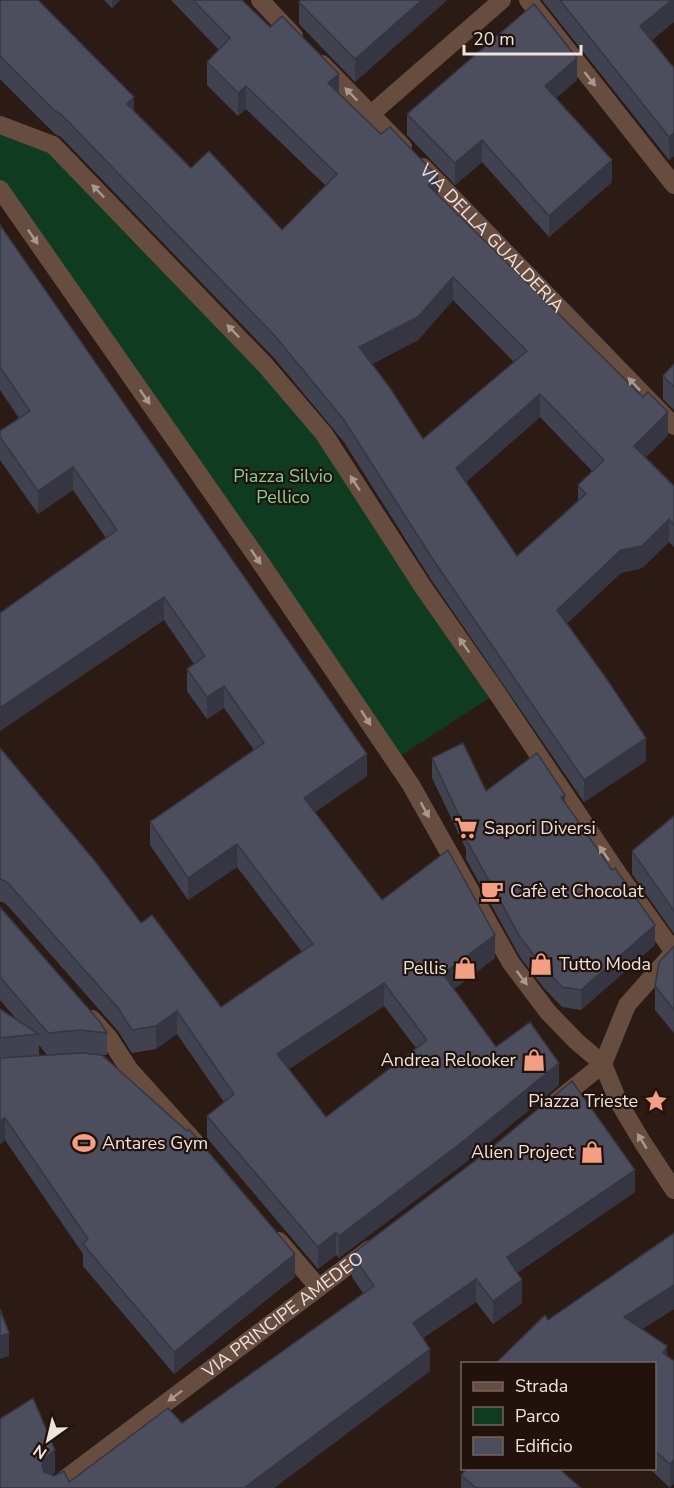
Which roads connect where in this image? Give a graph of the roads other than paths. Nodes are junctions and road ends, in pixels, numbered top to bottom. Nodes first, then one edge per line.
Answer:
1 (260, 0) edge
2 (502, 0) edge
3 (528, 0) edge
4 (370, 114) junction
5 (0, 125) edge
6 (674, 185) edge
7 (0, 189) edge
8 (674, 426) edge
9 (674, 952) edge
10 (78, 1002) edge
11 (603, 1064) junction
12 (105, 1067) edge
13 (129, 1070) junction
14 (546, 1111) edge
15 (203, 1151) edge
16 (674, 1190) edge
17 (265, 1224) edge
18 (382, 1240) edge
19 (319, 1288) junction
20 (53, 1488) edge

4 -> 1 street, VIA DELLA GUALDERIA
2 - 4 street
3 -> 6 street
8 -> 4 street, VIA DELLA GUALDERIA
9 -> 5 street
7 -> 11 street
9 - 11 street
10 - 13 street
11 - 14 street
16 -> 11 street
12 - 13 street
13 - 15 street
17 - 19 street
18 - 19 street, VIA PRINCIPE AMEDEO
19 -> 20 street, VIA PRINCIPE AMEDEO

